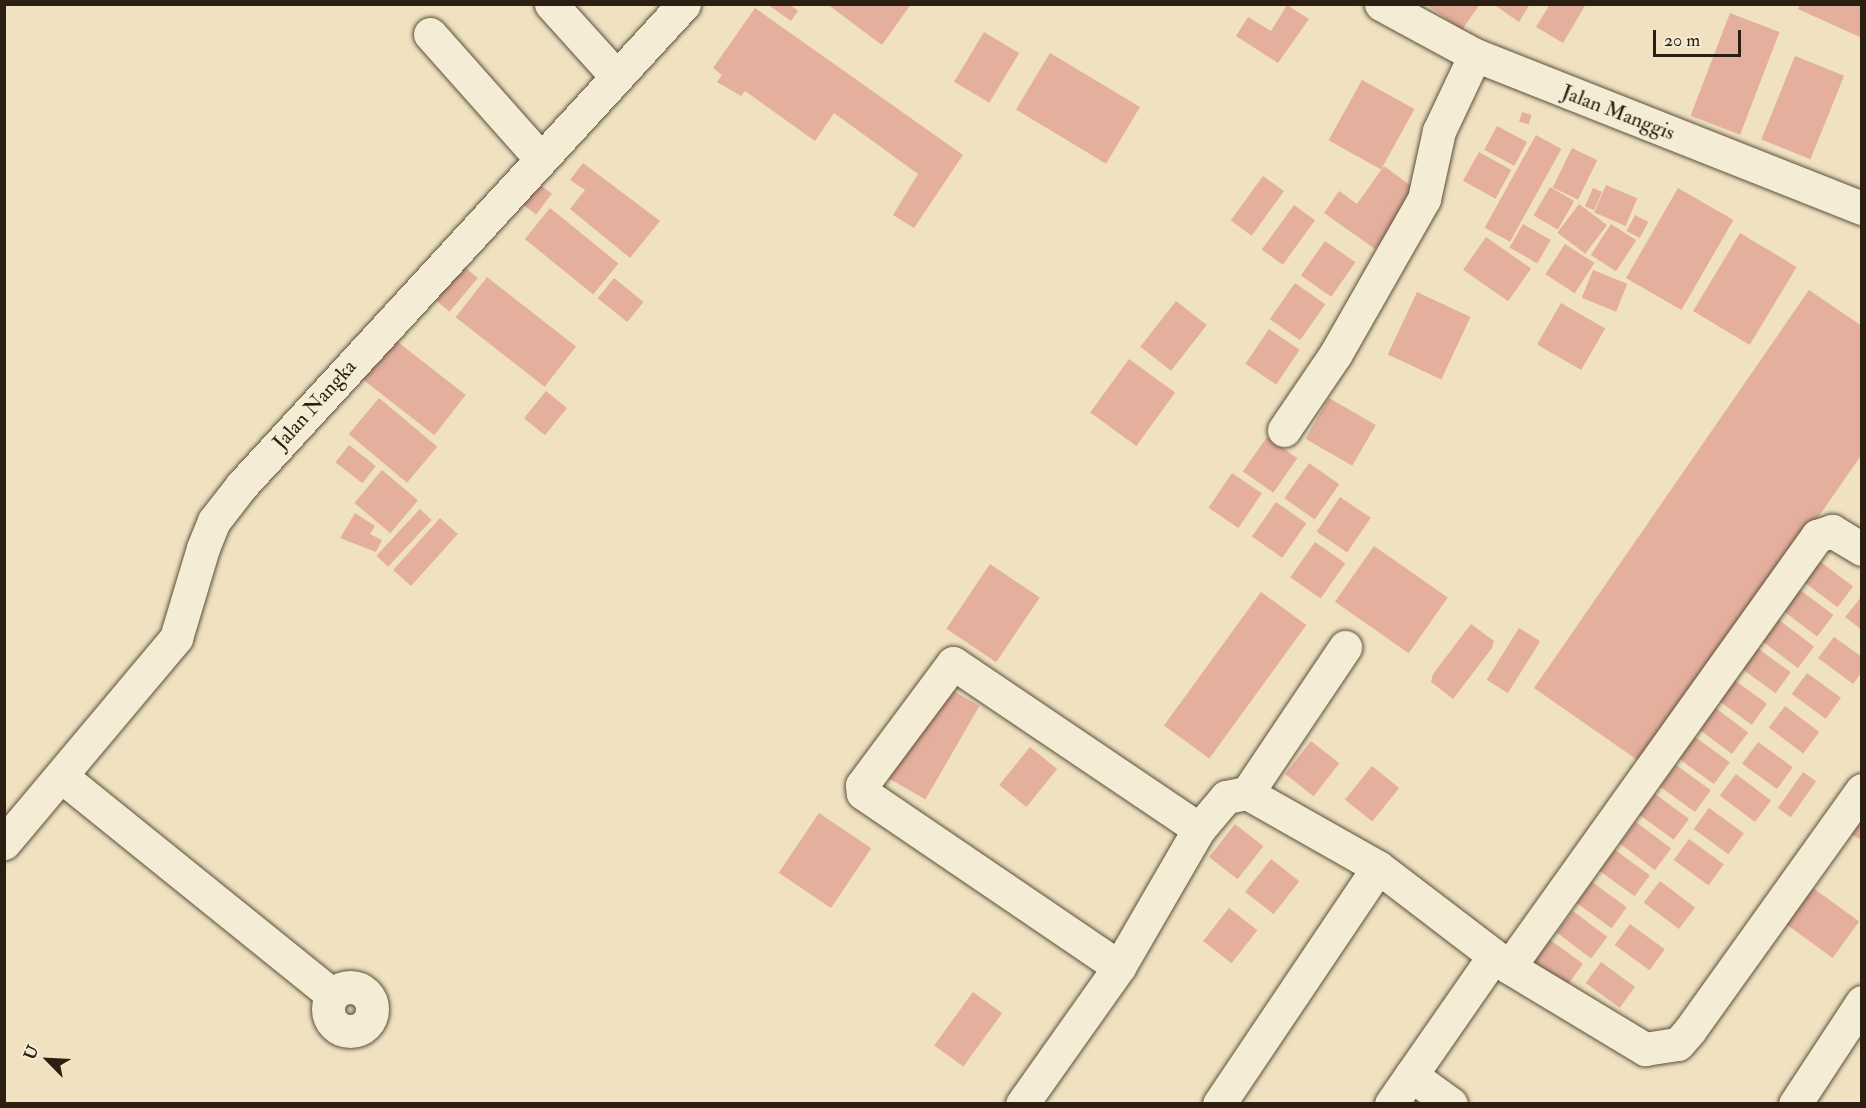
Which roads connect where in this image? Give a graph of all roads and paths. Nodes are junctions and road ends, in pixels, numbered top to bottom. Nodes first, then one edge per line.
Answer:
1 (551, 4) edge
2 (684, 4) edge
3 (1381, 4) edge
4 (430, 34) dead end
5 (1475, 55) junction
6 (617, 77) junction
7 (540, 158) junction
8 (1862, 208) edge
9 (1284, 429) dead end
10 (1862, 549) edge
11 (1345, 647) dead end
12 (61, 776) junction
13 (1862, 790) edge
14 (1247, 793) junction
15 (1199, 829) junction
16 (4, 843) edge
17 (1378, 867) junction
18 (1502, 962) junction
19 (1119, 967) junction
20 (332, 995) dead end
21 (1862, 1002) edge
22 (1411, 1075) junction
23 (1022, 1104) edge
24 (1219, 1104) edge
25 (1391, 1104) edge
26 (1451, 1104) edge
27 (1795, 1104) edge

1 - 6 street
2 - 6 street, Jalan Nangka
3 - 5 street, Jalan Manggis
4 - 7 street
5 - 8 street, Jalan Manggis
5 - 9 street
6 - 7 street, Jalan Nangka
7 - 12 street, Jalan Nangka
10 - 18 street
11 - 14 street
12 - 16 street, Jalan Nangka
12 - 20 street
13 - 18 street
14 - 15 street
14 - 17 street
15 - 19 street
15 - 19 street
17 - 18 street
17 - 24 street
18 - 22 street
19 - 23 street
21 - 27 street
22 - 25 street
22 - 26 street

